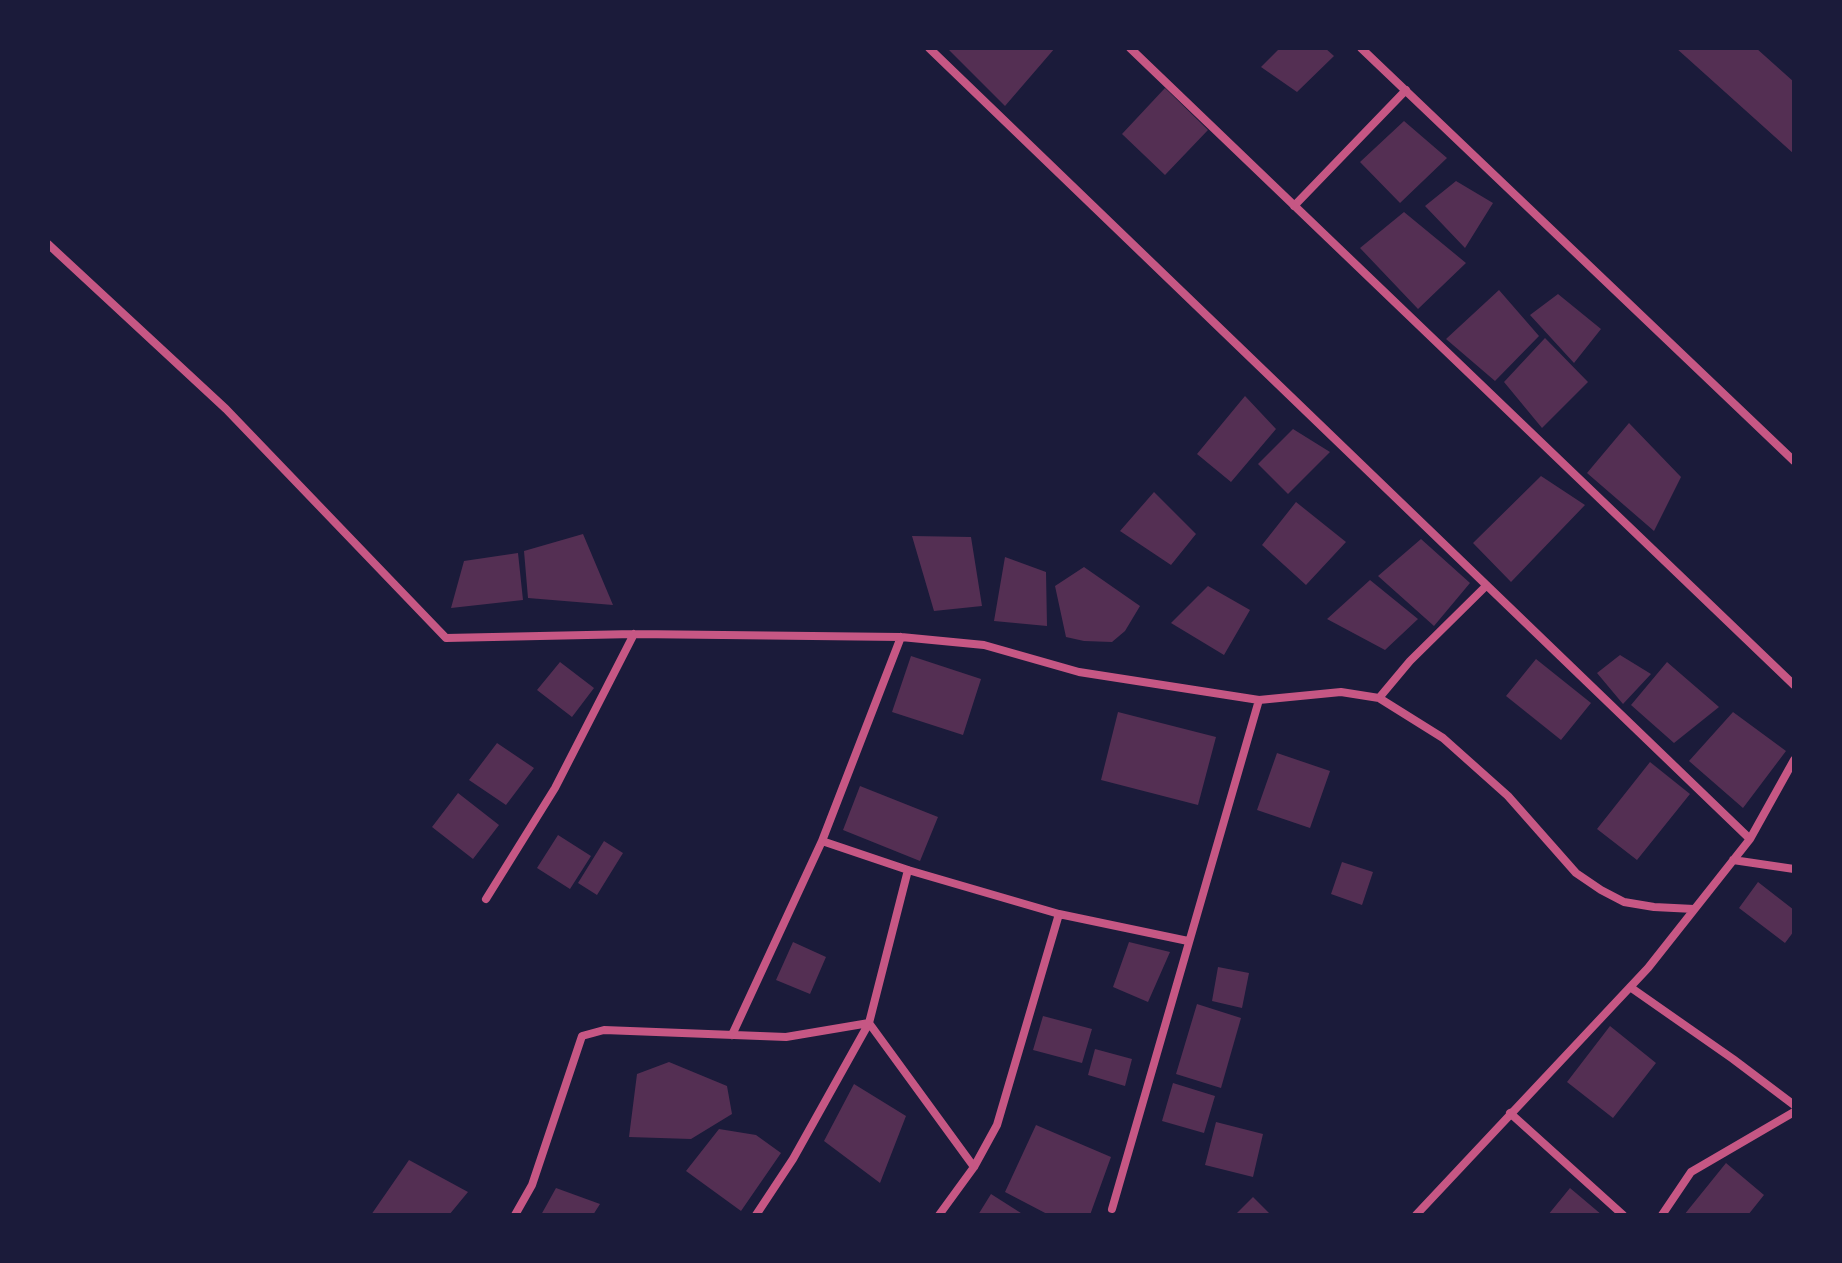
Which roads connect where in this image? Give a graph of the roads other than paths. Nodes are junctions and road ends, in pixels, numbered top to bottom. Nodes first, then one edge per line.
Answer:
1 (929, 48) edge
2 (1130, 48) edge
3 (1361, 48) edge
4 (1406, 90) junction
5 (1294, 206) junction
6 (48, 244) edge
7 (1794, 461) edge
8 (1486, 586) junction
9 (634, 634) junction
10 (901, 637) junction
11 (1794, 685) edge
12 (1379, 698) junction
13 (1259, 700) junction
14 (1794, 760) edge
15 (1750, 839) junction
16 (822, 841) junction
17 (1733, 860) junction
18 (1794, 869) edge
19 (908, 870) junction
20 (486, 899) dead end
21 (1694, 909) junction
22 (1059, 914) junction
23 (1188, 941) junction
24 (1630, 987) junction
25 (869, 1023) junction
26 (732, 1035) junction
27 (1794, 1105) edge
28 (1794, 1112) edge
29 (1510, 1113) junction
30 (974, 1167) junction
31 (1112, 1209) dead end
32 (515, 1215) edge
33 (756, 1215) edge
34 (939, 1215) edge
35 (1416, 1215) edge
36 (1623, 1215) edge
37 (1662, 1215) edge

1 - 8 street
2 - 5 street
3 - 4 street
4 - 5 street
4 - 7 street
5 - 11 street
6 - 9 street
8 - 12 street
8 - 15 street
9 - 10 street
9 - 20 street
10 - 13 street
10 - 16 street
12 - 13 street
12 - 21 street
13 - 23 street
14 - 15 street
15 - 17 street
16 - 19 street
16 - 26 street
17 - 18 street
17 - 21 street
19 - 22 street
19 - 25 street
21 - 24 street
22 - 23 street
22 - 30 street
23 - 31 street
24 - 27 street
24 - 29 street
25 - 26 street
25 - 30 street
25 - 33 street
26 - 32 street
28 - 37 street
29 - 35 street
29 - 36 street
30 - 34 street

